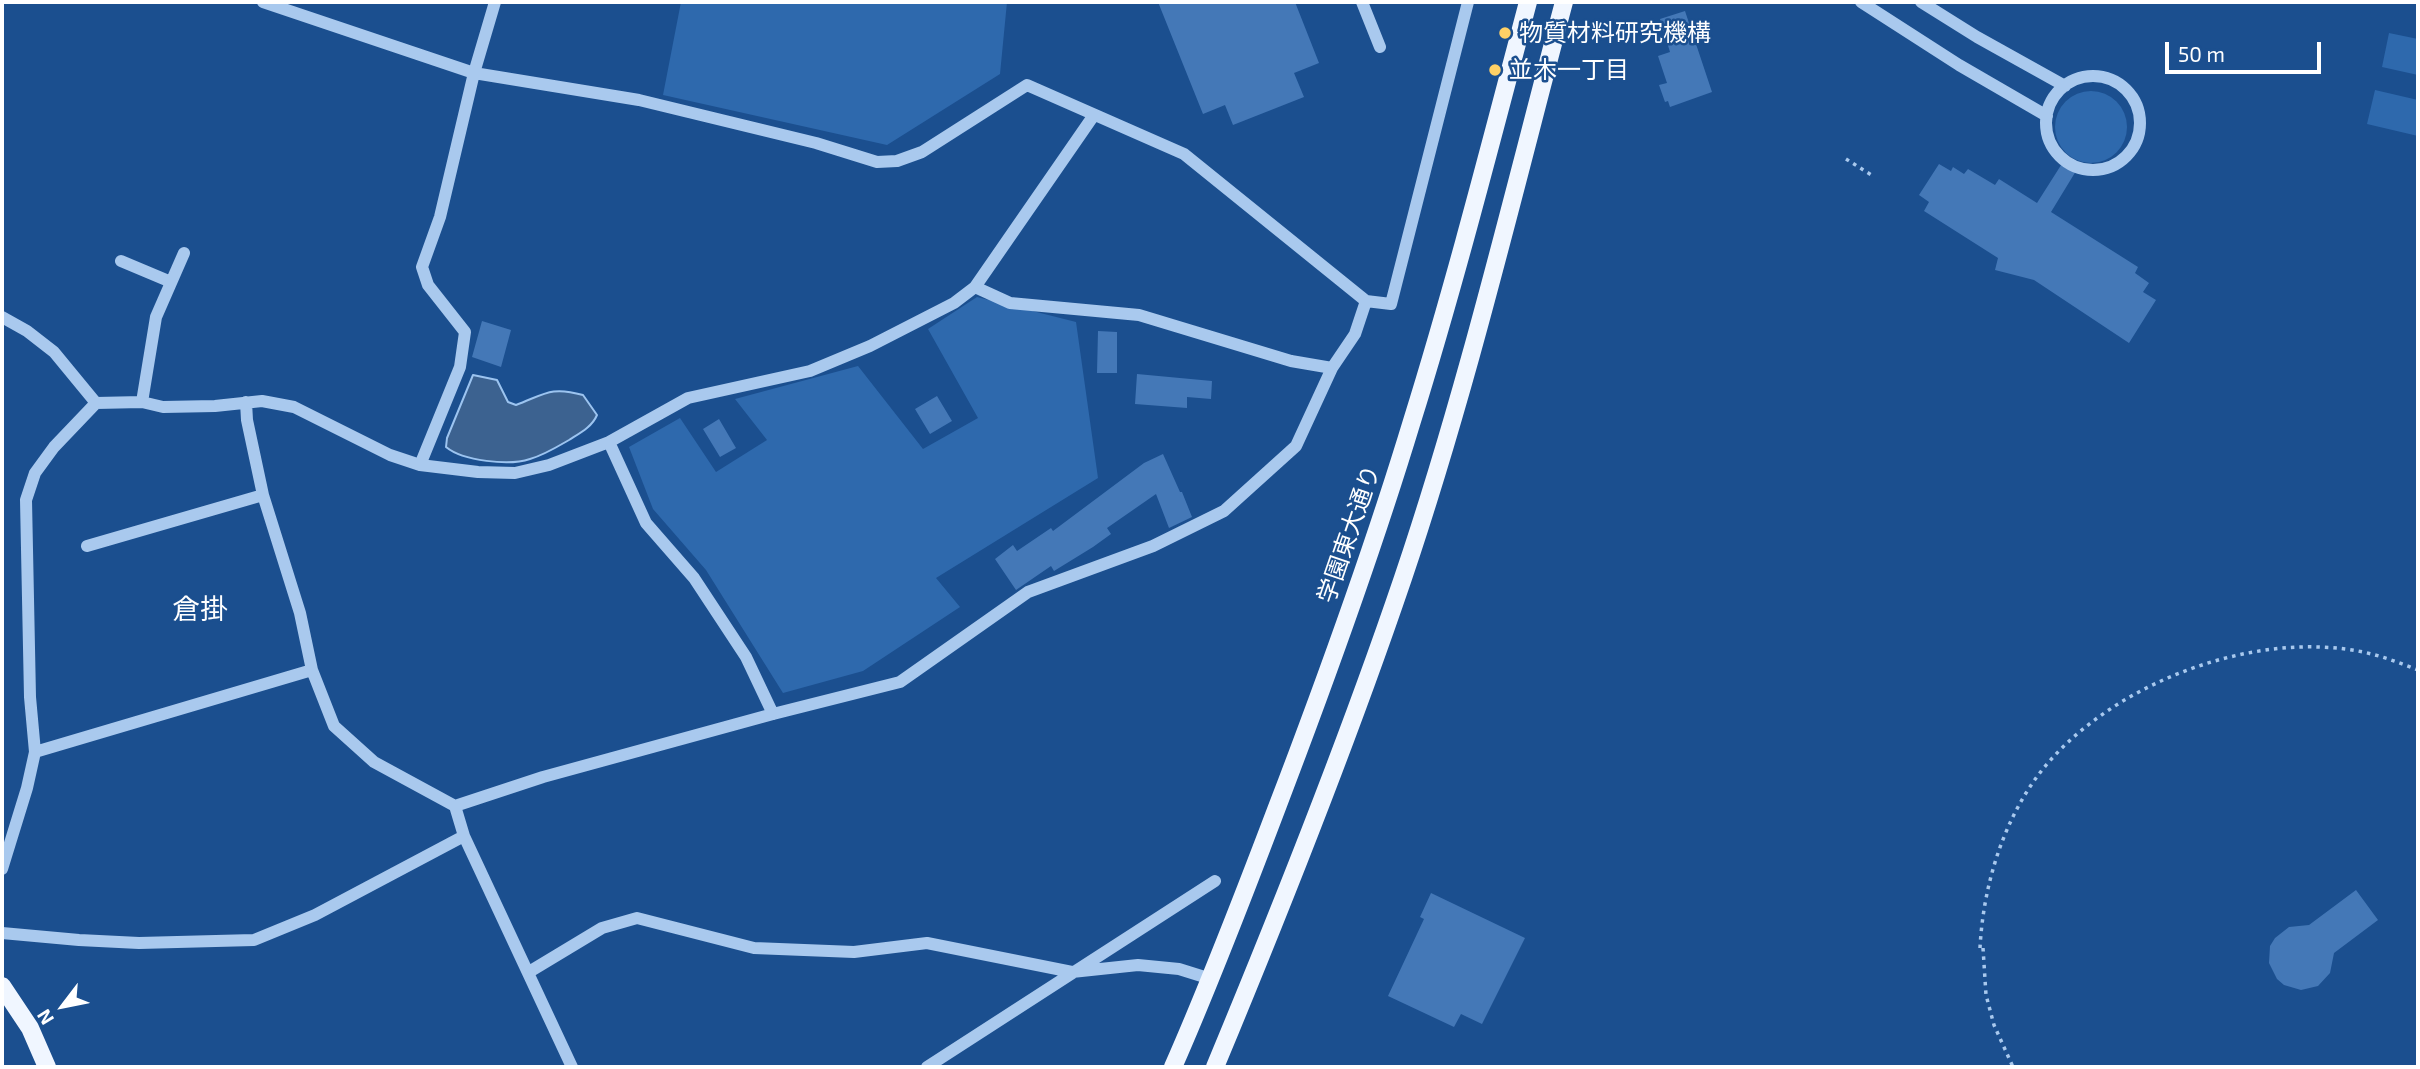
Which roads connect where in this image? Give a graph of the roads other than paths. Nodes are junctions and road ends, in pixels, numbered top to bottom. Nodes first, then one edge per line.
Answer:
1 (262, 2) edge
2 (495, 2) edge
3 (1362, 2) edge
4 (1468, 2) edge
5 (1528, 2) edge
6 (1564, 2) edge
7 (1861, 2) edge
8 (1924, 3) edge
9 (1380, 47) dead end
10 (474, 73) junction
11 (2064, 86) junction
12 (1094, 115) junction
13 (2047, 116) junction
14 (184, 253) dead end
15 (121, 261) dead end
16 (171, 282) junction
17 (975, 287) junction
18 (1366, 301) junction
19 (2, 317) edge
20 (1332, 368) junction
21 (142, 402) junction
22 (246, 402) junction
23 (96, 403) junction
24 (609, 442) junction
25 (420, 465) junction
26 (263, 495) junction
27 (86, 546) dead end
28 (312, 670) junction
29 (773, 714) junction
30 (35, 752) junction
31 (455, 806) junction
32 (464, 836) junction
33 (2, 869) edge
34 (1215, 881) dead end
35 (2, 933) edge
36 (529, 972) junction
37 (1072, 972) junction
38 (1211, 979) junction
39 (2, 985) edge
40 (47, 1067) edge
41 (572, 1067) edge
42 (927, 1067) edge
43 (1173, 1067) edge
44 (1215, 1067) edge

1 - 10 street
2 - 10 street
3 - 9 street
4 - 18 street
5 - 38 main road, 学園東大通り
6 - 44 main road
7 - 13 street
8 - 11 street
10 - 12 street
10 - 25 street
11 - 13 street
11 - 13 street
12 - 17 street
12 - 18 street
14 - 16 street
15 - 16 street
16 - 21 street
17 - 20 street
17 - 24 street
18 - 20 street
19 - 23 street
20 - 29 street
21 - 22 street
21 - 23 street
22 - 25 street
22 - 26 street
23 - 30 street
24 - 25 street
24 - 29 street
26 - 27 street
26 - 28 street
28 - 30 street
28 - 31 street
29 - 31 street
30 - 33 street
31 - 32 street
32 - 35 street
32 - 36 street
34 - 37 street
36 - 37 street
36 - 41 street
37 - 38 street
37 - 42 street
38 - 43 main road, 学園東大通り
39 - 40 main road

